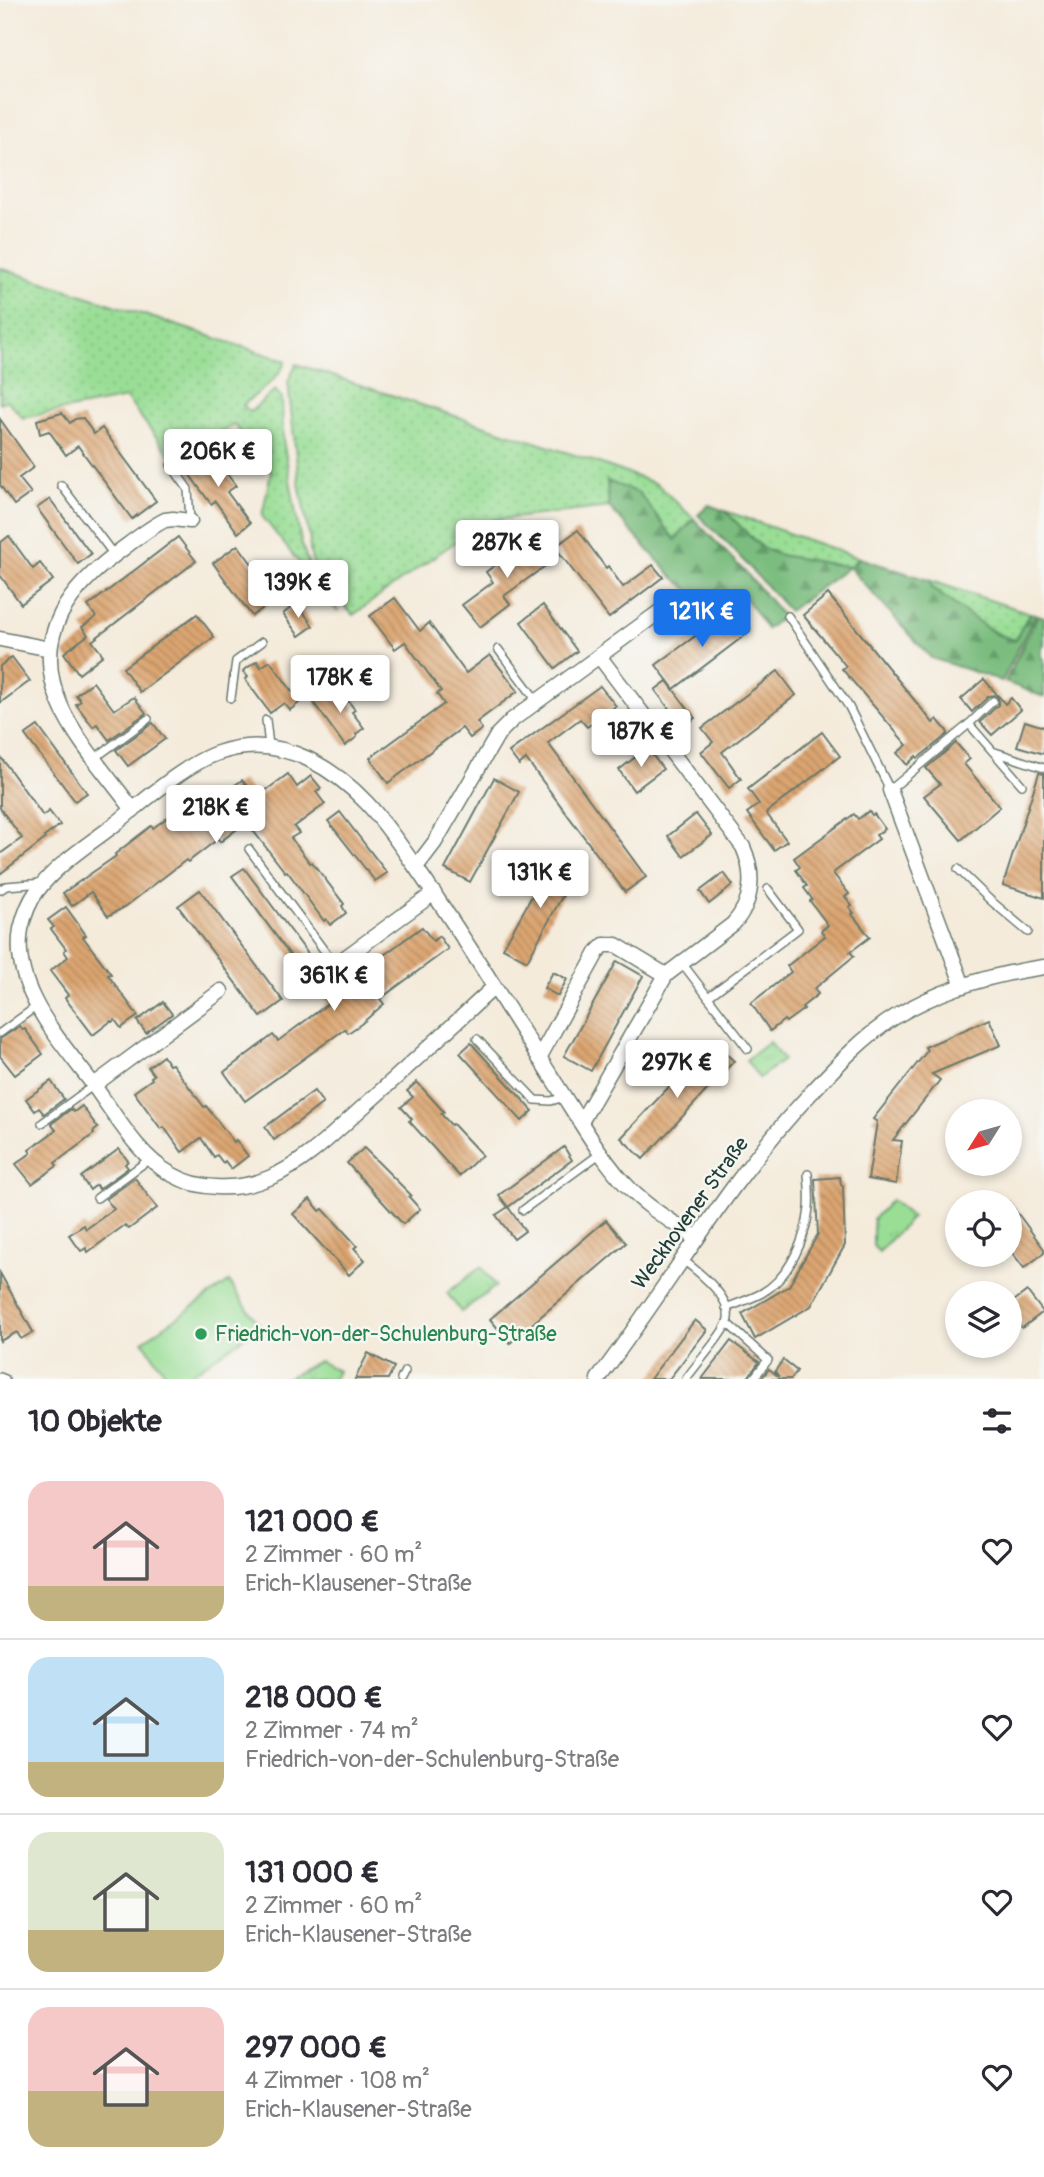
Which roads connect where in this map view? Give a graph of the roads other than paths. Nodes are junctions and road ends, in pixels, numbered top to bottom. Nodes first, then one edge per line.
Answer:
1 (171, 466) dead end
2 (61, 485) dead end
3 (190, 521) joint
4 (114, 555) junction
5 (666, 607) dead end
6 (788, 615) dead end
7 (1, 638) edge
8 (262, 642) dead end
9 (50, 649) junction
10 (498, 649) dead end
11 (599, 656) junction
12 (231, 698) dead end
13 (538, 701) junction
14 (993, 701) dead end
15 (148, 719) dead end
16 (266, 720) dead end
17 (969, 724) junction
18 (269, 746) junction
19 (993, 751) junction
20 (95, 758) junction
21 (1044, 768) edge
22 (1022, 785) dead end
23 (890, 790) junction
24 (133, 810) junction
25 (249, 849) dead end
26 (416, 867) junction
27 (958, 869) dead end
28 (44, 883) junction
29 (768, 889) dead end
30 (0, 890) edge
31 (434, 894) junction
32 (1028, 932) dead end
33 (682, 963) junction
34 (1044, 967) edge
35 (337, 969) joint
36 (666, 975) junction
37 (964, 986) junction
38 (494, 987) junction
39 (221, 991) dead end
40 (708, 997) junction
41 (37, 1006) junction
42 (0, 1033) edge
43 (477, 1039) dead end
44 (748, 1049) dead end
45 (539, 1058) junction
46 (94, 1085) junction
47 (564, 1097) junction
48 (581, 1122) junction
49 (42, 1123) dead end
50 (602, 1153) junction
51 (151, 1158) junction
52 (808, 1174) dead end
53 (97, 1198) dead end
54 (523, 1210) dead end
55 (697, 1238) junction
56 (682, 1259) junction
57 (726, 1308) junction
58 (727, 1323) junction
59 (0, 1377) edge
60 (5, 1379) edge
61 (598, 1379) edge
62 (686, 1379) edge
63 (753, 1379) edge

1 - 3 lane
2 - 4 lane
3 - 4 street
4 - 9 street
5 - 11 street
6 - 23 lane
7 - 9 street
8 - 12 lane
9 - 20 street
10 - 13 lane
11 - 13 street
11 - 33 street
13 - 26 street
14 - 17 lane
15 - 20 lane
16 - 18 lane
17 - 19 lane
17 - 23 lane
18 - 24 street
18 - 26 street
19 - 21 lane
19 - 22 lane
20 - 24 street
23 - 37 street
24 - 28 street
25 - 35 lane
26 - 31 street
27 - 32 lane
28 - 30 lane
28 - 41 street
29 - 40 lane
31 - 35 street
31 - 38 street
33 - 36 street
33 - 40 lane
34 - 37 street, Weckhovener Straße
36 - 45 street
36 - 48 street
37 - 55 street, Weckhovener Straße
38 - 45 street
38 - 51 street
39 - 46 street
40 - 44 lane
41 - 42 lane
41 - 46 street
43 - 47 lane
45 - 47 street
46 - 49 lane
46 - 51 street
47 - 48 street
48 - 50 street
50 - 54 lane
50 - 55 street
51 - 53 lane
52 - 57 lane
55 - 56 street, Weckhovener Straße
56 - 57 lane
56 - 61 street, Weckhovener Straße
57 - 58 lane
58 - 62 lane
58 - 63 lane
59 - 60 lane

